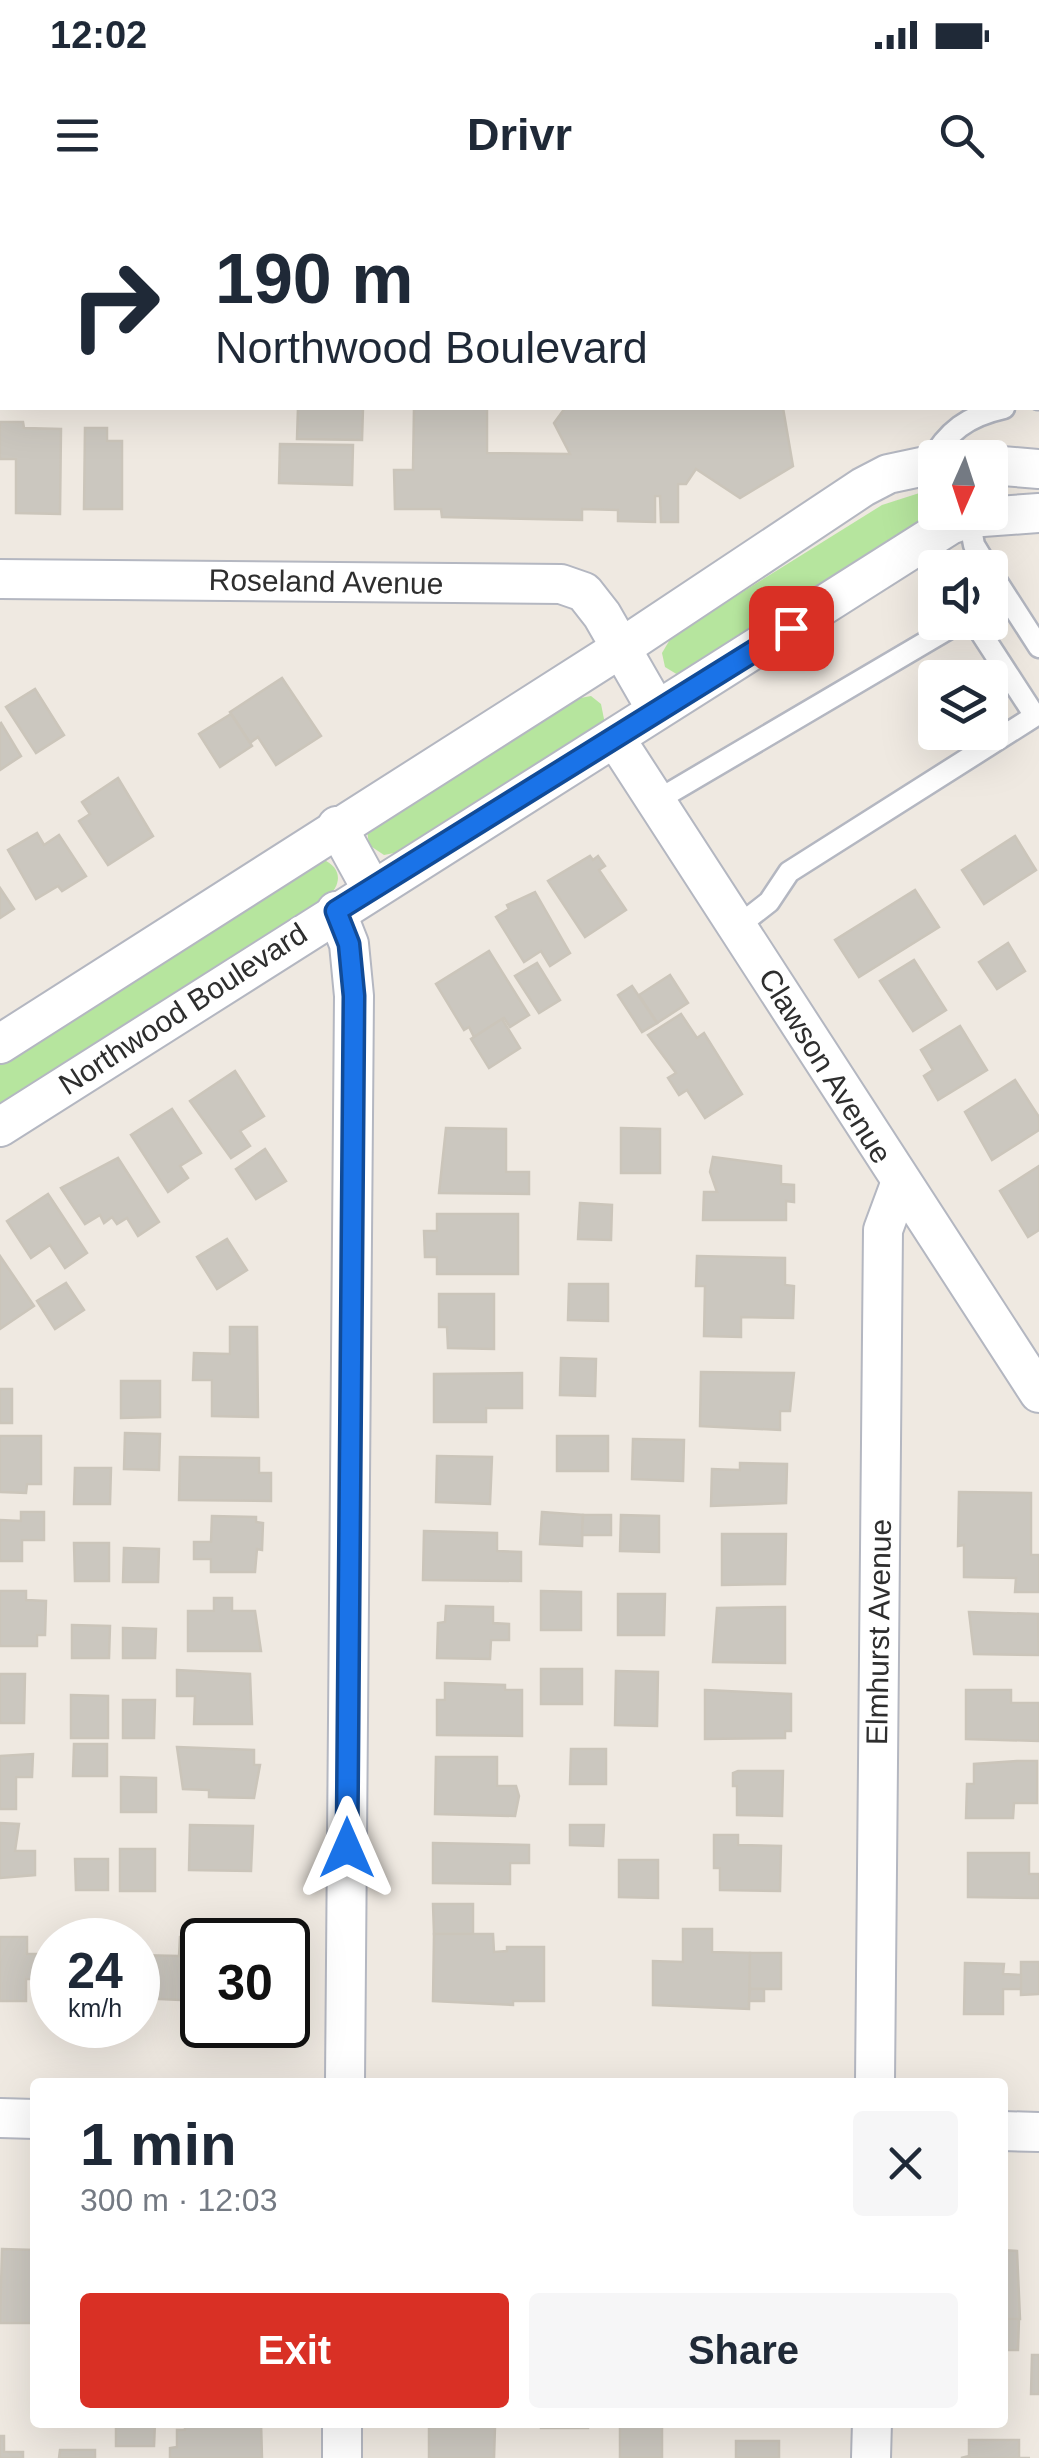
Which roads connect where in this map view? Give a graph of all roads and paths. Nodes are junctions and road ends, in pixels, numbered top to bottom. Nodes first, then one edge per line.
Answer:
1 (998, 410) edge
2 (943, 440) edge
3 (1008, 466) edge
4 (918, 467) edge
5 (1039, 468) edge
6 (1039, 514) edge
7 (1008, 516) edge
8 (949, 530) edge
9 (0, 579) edge
10 (1008, 599) edge
11 (929, 640) edge
12 (986, 640) edge
13 (621, 648) junction
14 (1039, 648) edge
15 (656, 709) junction
16 (615, 738) junction
17 (656, 801) junction
18 (337, 826) junction
19 (372, 888) junction
20 (336, 911) junction
21 (737, 927) junction
22 (0, 1044) edge
23 (0, 1127) edge
24 (900, 1184) junction
25 (1039, 1393) edge
26 (345, 2078) edge
27 (874, 2078) edge
28 (0, 2118) edge
29 (30, 2119) edge
30 (1008, 2131) edge
31 (1039, 2132) edge
32 (342, 2428) edge
33 (872, 2428) edge
34 (342, 2458) edge
35 (871, 2458) edge

1 - 2 lane
3 - 5 street
4 - 13 street
6 - 7 street, Northwood Boulevard
8 - 15 street, Northwood Boulevard
9 - 13 street, Roseland Avenue
10 - 14 lane
11 - 17 lane
12 - 21 lane
13 - 15 street, Roseland Avenue
13 - 18 street
15 - 16 street, Northwood Boulevard
16 - 17 street, Clawson Avenue
16 - 19 street, Northwood Boulevard
17 - 21 street, Clawson Avenue
18 - 19 street
18 - 22 street
19 - 20 street, Northwood Boulevard
20 - 23 street, Northwood Boulevard
20 - 26 street
21 - 24 street, Clawson Avenue
24 - 25 street, Clawson Avenue
24 - 27 street, Elmhurst Avenue
28 - 29 street
30 - 31 street
32 - 34 street
33 - 35 street

